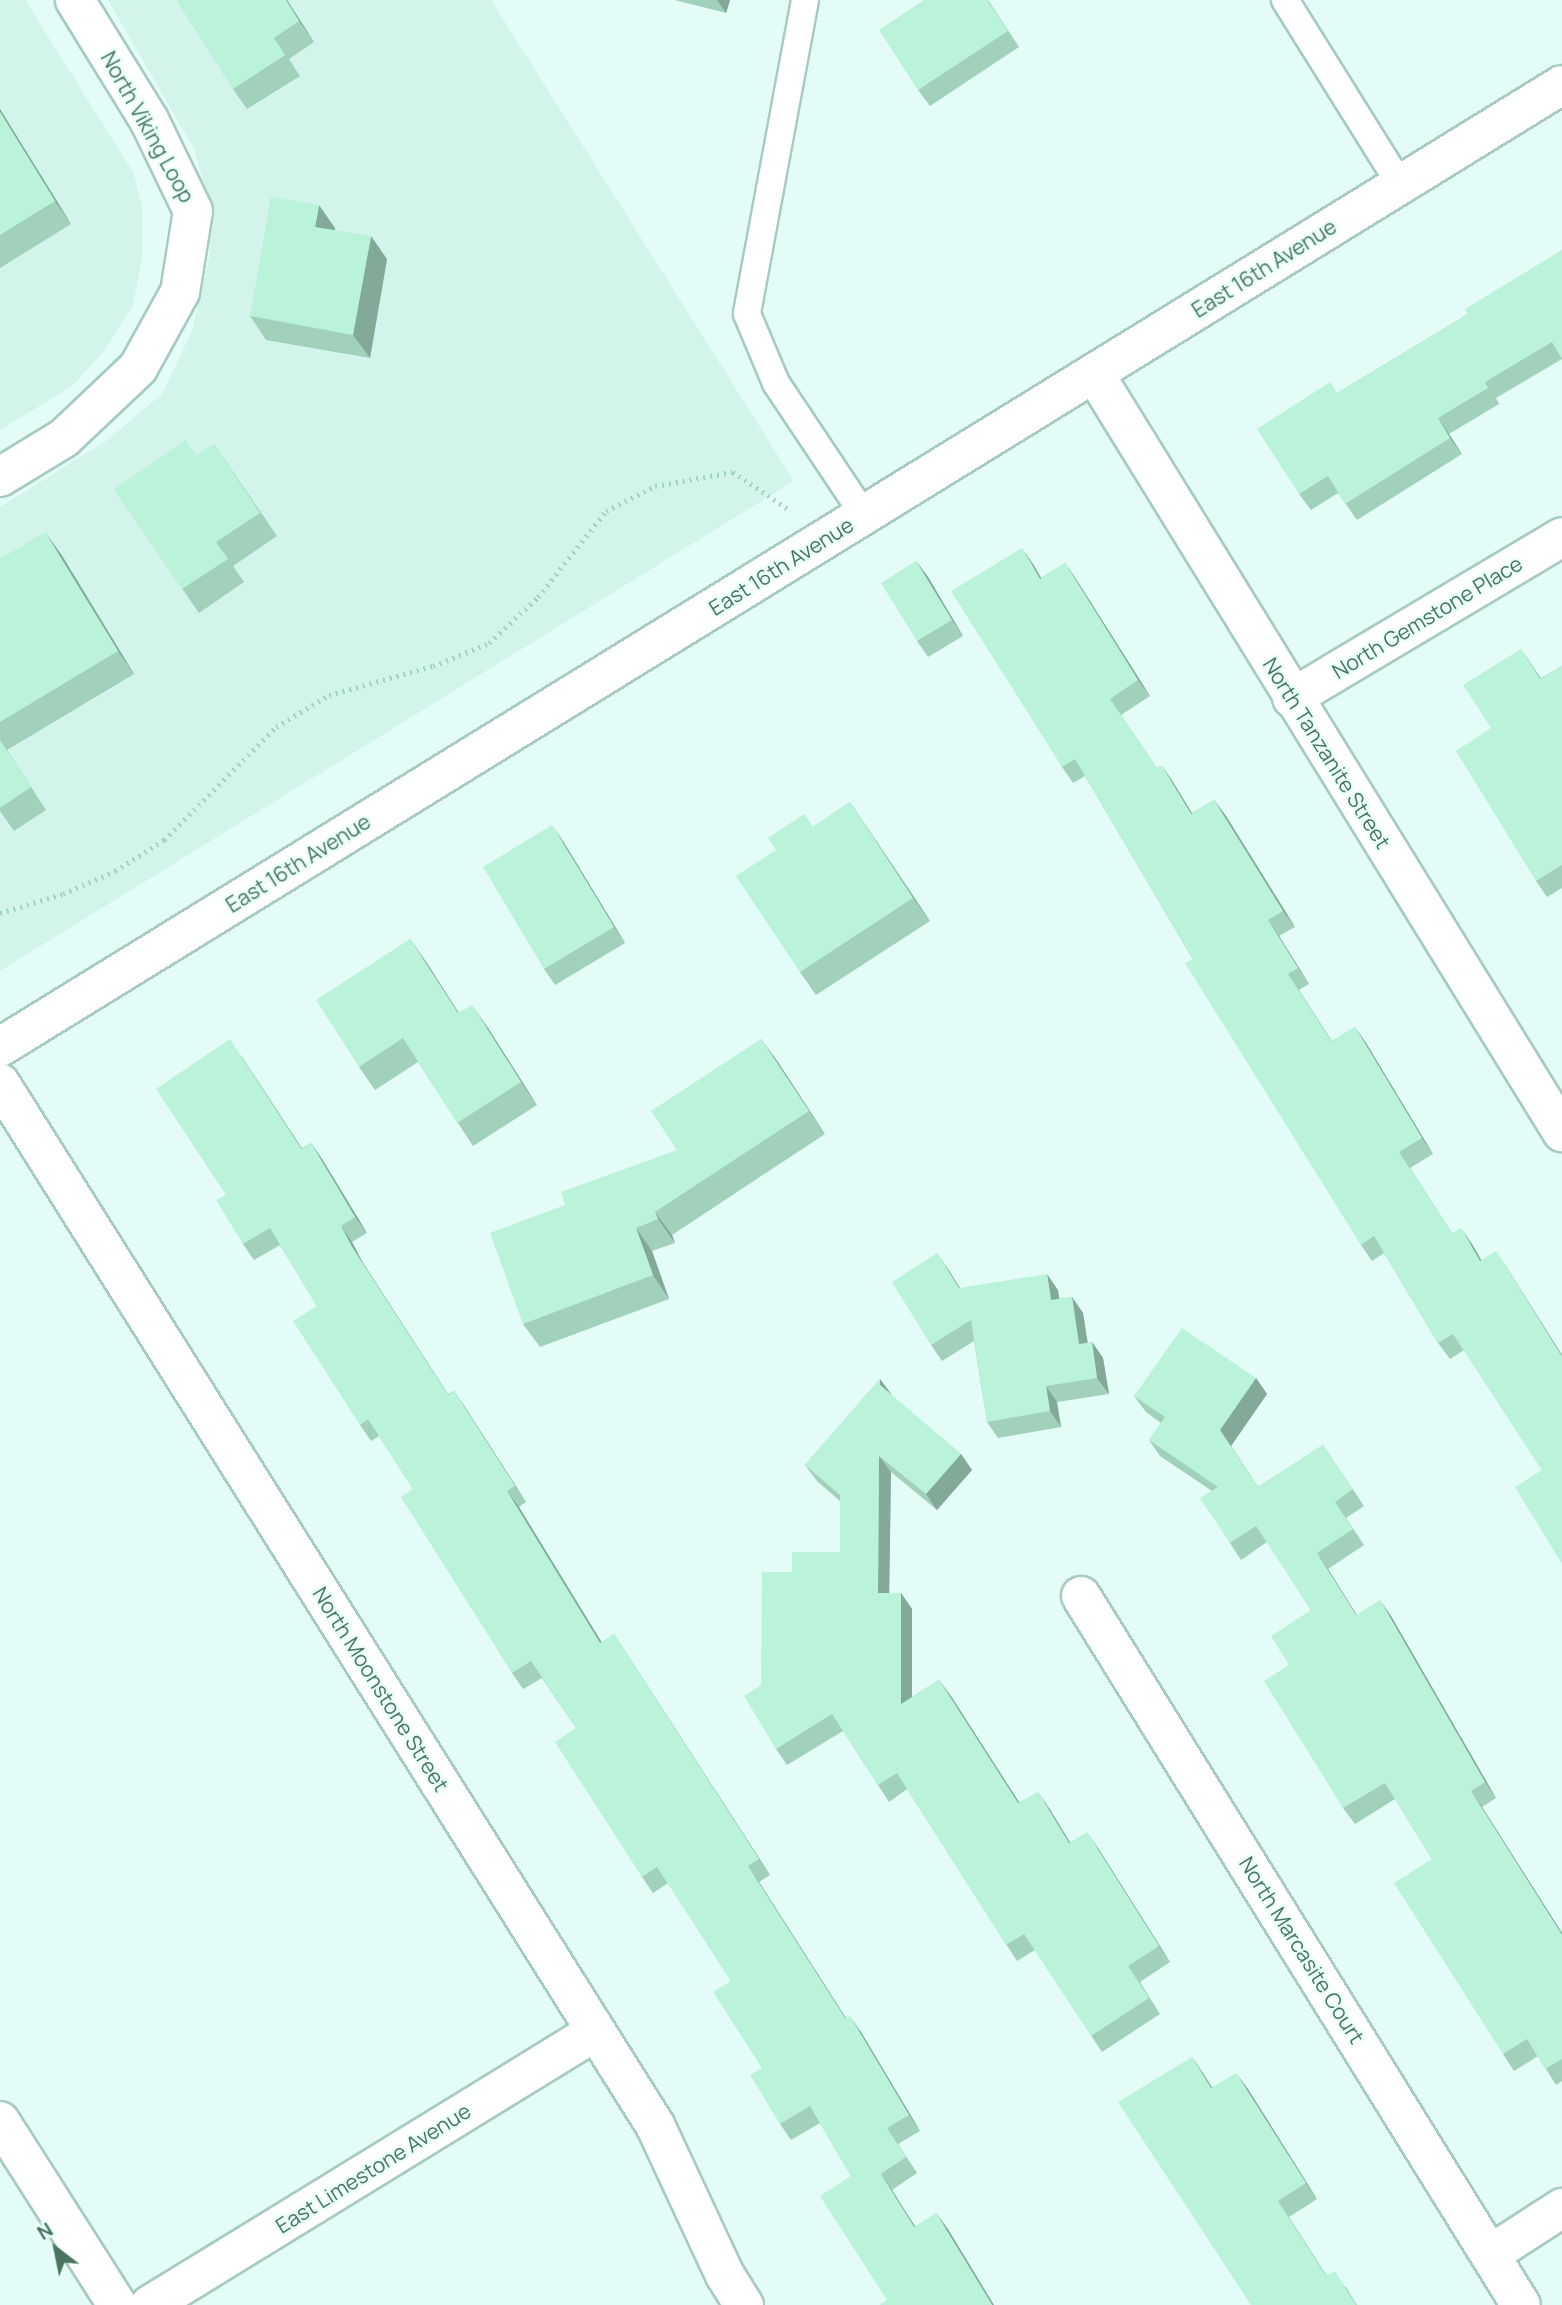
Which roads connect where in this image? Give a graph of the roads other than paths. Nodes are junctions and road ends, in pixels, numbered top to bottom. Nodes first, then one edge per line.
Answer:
1 (75, 0) edge
2 (805, 0) edge
3 (1285, 0) edge
4 (1562, 85) edge
5 (1401, 184) junction
6 (1094, 373) junction
7 (0, 477) edge
8 (864, 515) junction
9 (1562, 537) edge
10 (1292, 698) junction
11 (0, 1047) edge
12 (0, 1083) edge
13 (1562, 1132) edge
14 (1081, 1597) dead end
15 (596, 2032) junction
16 (0, 2121) edge
17 (1562, 2208) edge
18 (1491, 2254) junction
19 (117, 2305) edge
20 (150, 2305) edge
21 (744, 2305) edge
22 (1521, 2305) edge

1 - 7 street, North Viking Loop
2 - 8 lane
3 - 5 lane
4 - 5 street, East 16th Avenue
5 - 6 street, East 16th Avenue
6 - 8 street, East 16th Avenue
6 - 10 street, North Tanzanite Street
8 - 11 street, East 16th Avenue
9 - 10 street, North Gemstone Place
10 - 13 street, North Tanzanite Street
12 - 15 street, North Moonstone Street
14 - 18 street, North Marcasite Court
15 - 20 street, East Limestone Avenue
15 - 21 street, North Moonstone Street
16 - 19 street
17 - 18 street
18 - 22 street, North Marcasite Court

